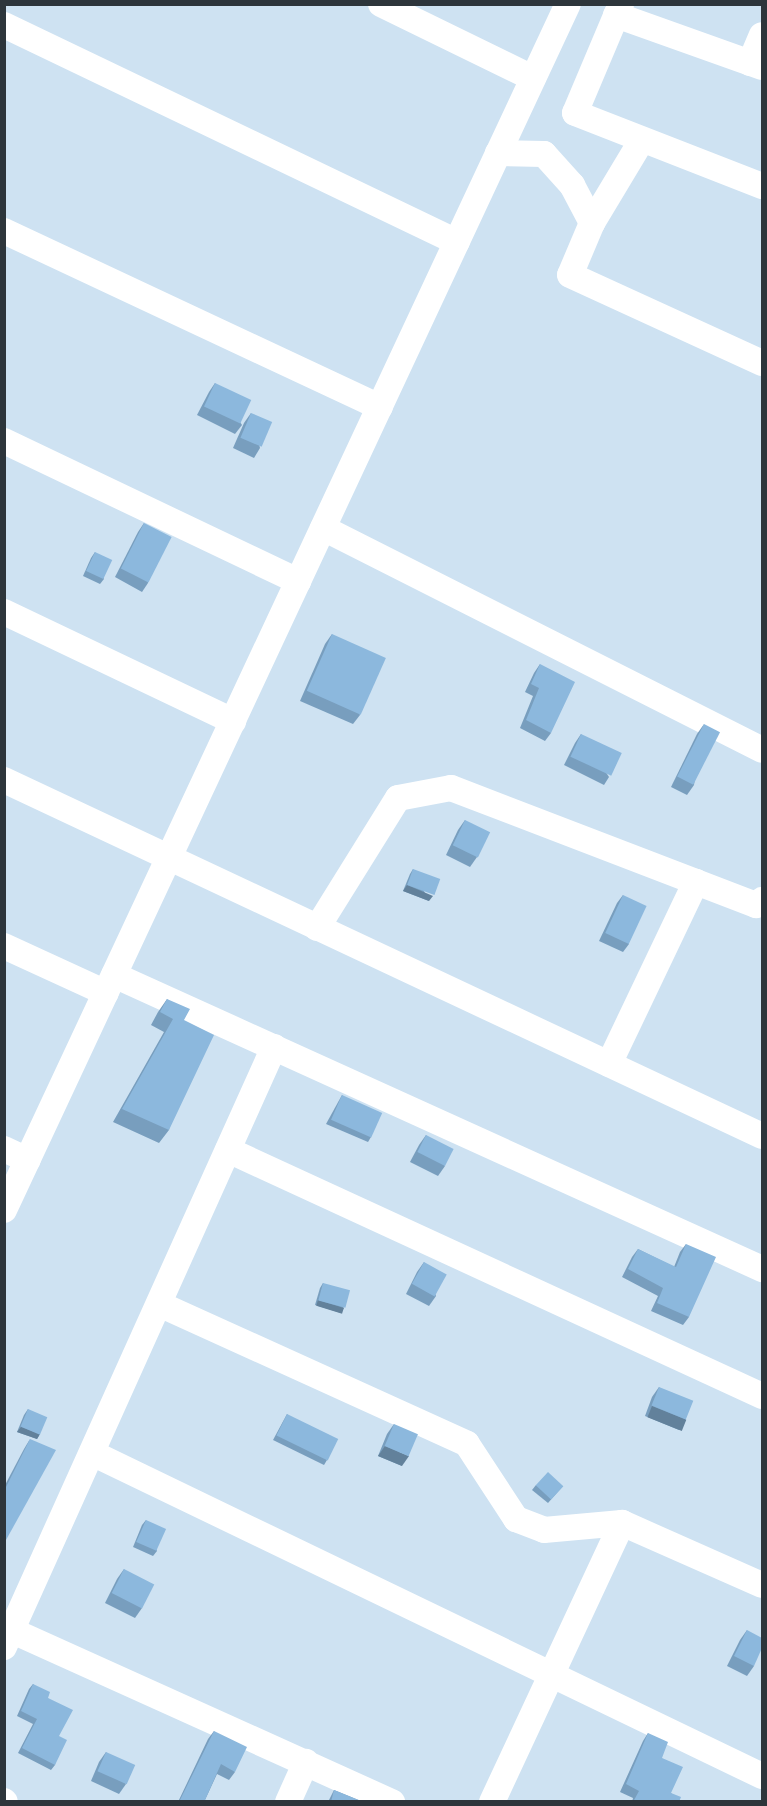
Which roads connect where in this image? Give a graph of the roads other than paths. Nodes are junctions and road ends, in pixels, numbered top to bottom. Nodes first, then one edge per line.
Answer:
1 (381, 4) edge
2 (568, 4) edge
3 (618, 10) edge
4 (4, 25) edge
5 (762, 34) edge
6 (756, 65) edge
7 (533, 78) junction
8 (640, 142) junction
9 (498, 153) junction
10 (762, 186) edge
11 (592, 223) junction
12 (4, 231) edge
13 (457, 242) junction
14 (762, 363) edge
15 (380, 407) junction
16 (4, 441) edge
17 (323, 528) junction
18 (298, 581) junction
19 (4, 612) edge
20 (233, 721) junction
21 (762, 750) edge
22 (4, 780) edge
23 (169, 858) junction
24 (696, 882) junction
25 (762, 900) edge
26 (317, 928) junction
27 (4, 945) edge
28 (110, 984) junction
29 (274, 1047) junction
30 (609, 1064) junction
31 (762, 1136) edge
32 (4, 1149) edge
33 (228, 1150) junction
34 (28, 1160) junction
35 (4, 1210) edge
36 (762, 1269) edge
37 (159, 1304) junction
38 (762, 1396) edge
39 (92, 1453) junction
40 (622, 1523) junction
41 (762, 1585) edge
42 (7, 1635) edge
43 (551, 1674) junction
44 (306, 1762) junction
45 (762, 1776) edge
46 (288, 1802) edge
47 (392, 1802) edge
48 (492, 1802) edge

1 - 7 street
2 - 7 street
3 - 6 street
3 - 8 street
4 - 13 street
5 - 6 street
7 - 9 street
8 - 10 street
8 - 11 street
9 - 11 street
9 - 13 street
11 - 14 street
12 - 15 street
13 - 15 street
15 - 17 street
16 - 18 street
17 - 18 street
17 - 21 street
18 - 20 street
19 - 20 street
20 - 23 street
22 - 23 street
23 - 26 street
23 - 28 street
24 - 25 street
24 - 26 street
24 - 30 street
26 - 30 street
27 - 28 street
28 - 29 street
28 - 34 street
29 - 33 street
29 - 36 street
30 - 31 street
32 - 34 street
33 - 37 street
33 - 38 street
34 - 35 street
37 - 39 street
37 - 40 street
39 - 42 street
39 - 43 street
40 - 41 street
40 - 43 street
42 - 44 street
43 - 45 street
43 - 48 street
44 - 46 street
44 - 47 street

